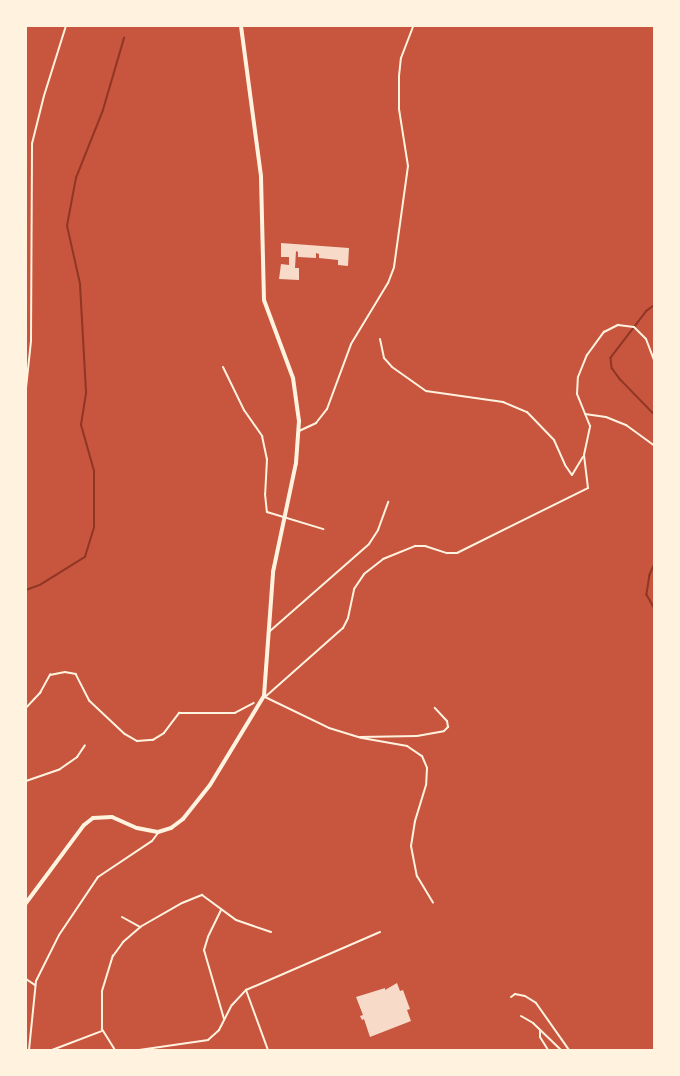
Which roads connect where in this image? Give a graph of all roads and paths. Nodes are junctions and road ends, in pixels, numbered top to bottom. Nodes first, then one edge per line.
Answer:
1 (66, 26) edge
2 (241, 26) edge
3 (413, 26) edge
4 (380, 339) dead end
5 (654, 360) edge
6 (223, 367) dead end
7 (26, 388) edge
8 (585, 414) junction
9 (299, 431) junction
10 (654, 446) edge
11 (584, 455) junction
12 (388, 502) dead end
13 (284, 518) junction
14 (323, 529) dead end
15 (268, 633) junction
16 (263, 699) junction
17 (26, 708) edge
18 (435, 708) dead end
19 (357, 737) junction
20 (85, 746) dead end
21 (26, 781) edge
22 (158, 832) junction
23 (26, 903) edge
24 (433, 903) dead end
25 (221, 910) junction
26 (122, 917) dead end
27 (140, 927) junction
28 (271, 932) dead end
29 (380, 932) dead end
30 (26, 979) edge
31 (35, 985) junction
32 (246, 990) junction
33 (511, 997) dead end
34 (521, 1016) dead end
35 (224, 1019) junction
36 (540, 1030) junction
37 (103, 1031) junction
38 (29, 1050) edge
39 (52, 1050) edge
40 (115, 1050) edge
41 (139, 1050) edge
42 (268, 1050) edge
43 (548, 1050) edge
44 (561, 1050) edge
45 (568, 1050) edge

1 - 7 path
2 - 9 main road
3 - 9 street
4 - 11 street
5 - 8 street
6 - 13 street
8 - 10 street
8 - 11 street
9 - 13 main road
11 - 16 street
12 - 15 street
13 - 14 street
13 - 15 main road
15 - 16 main road
16 - 17 path
16 - 19 street
16 - 22 main road
18 - 19 street
19 - 24 street
20 - 21 street
22 - 23 main road
22 - 31 street
25 - 27 street
25 - 28 street
25 - 35 street
26 - 27 street
27 - 37 street
29 - 32 street
30 - 31 street
31 - 38 street
32 - 35 street
32 - 42 street
33 - 45 street
34 - 36 street
35 - 41 street
36 - 43 street
36 - 44 street
37 - 39 street
37 - 40 street

